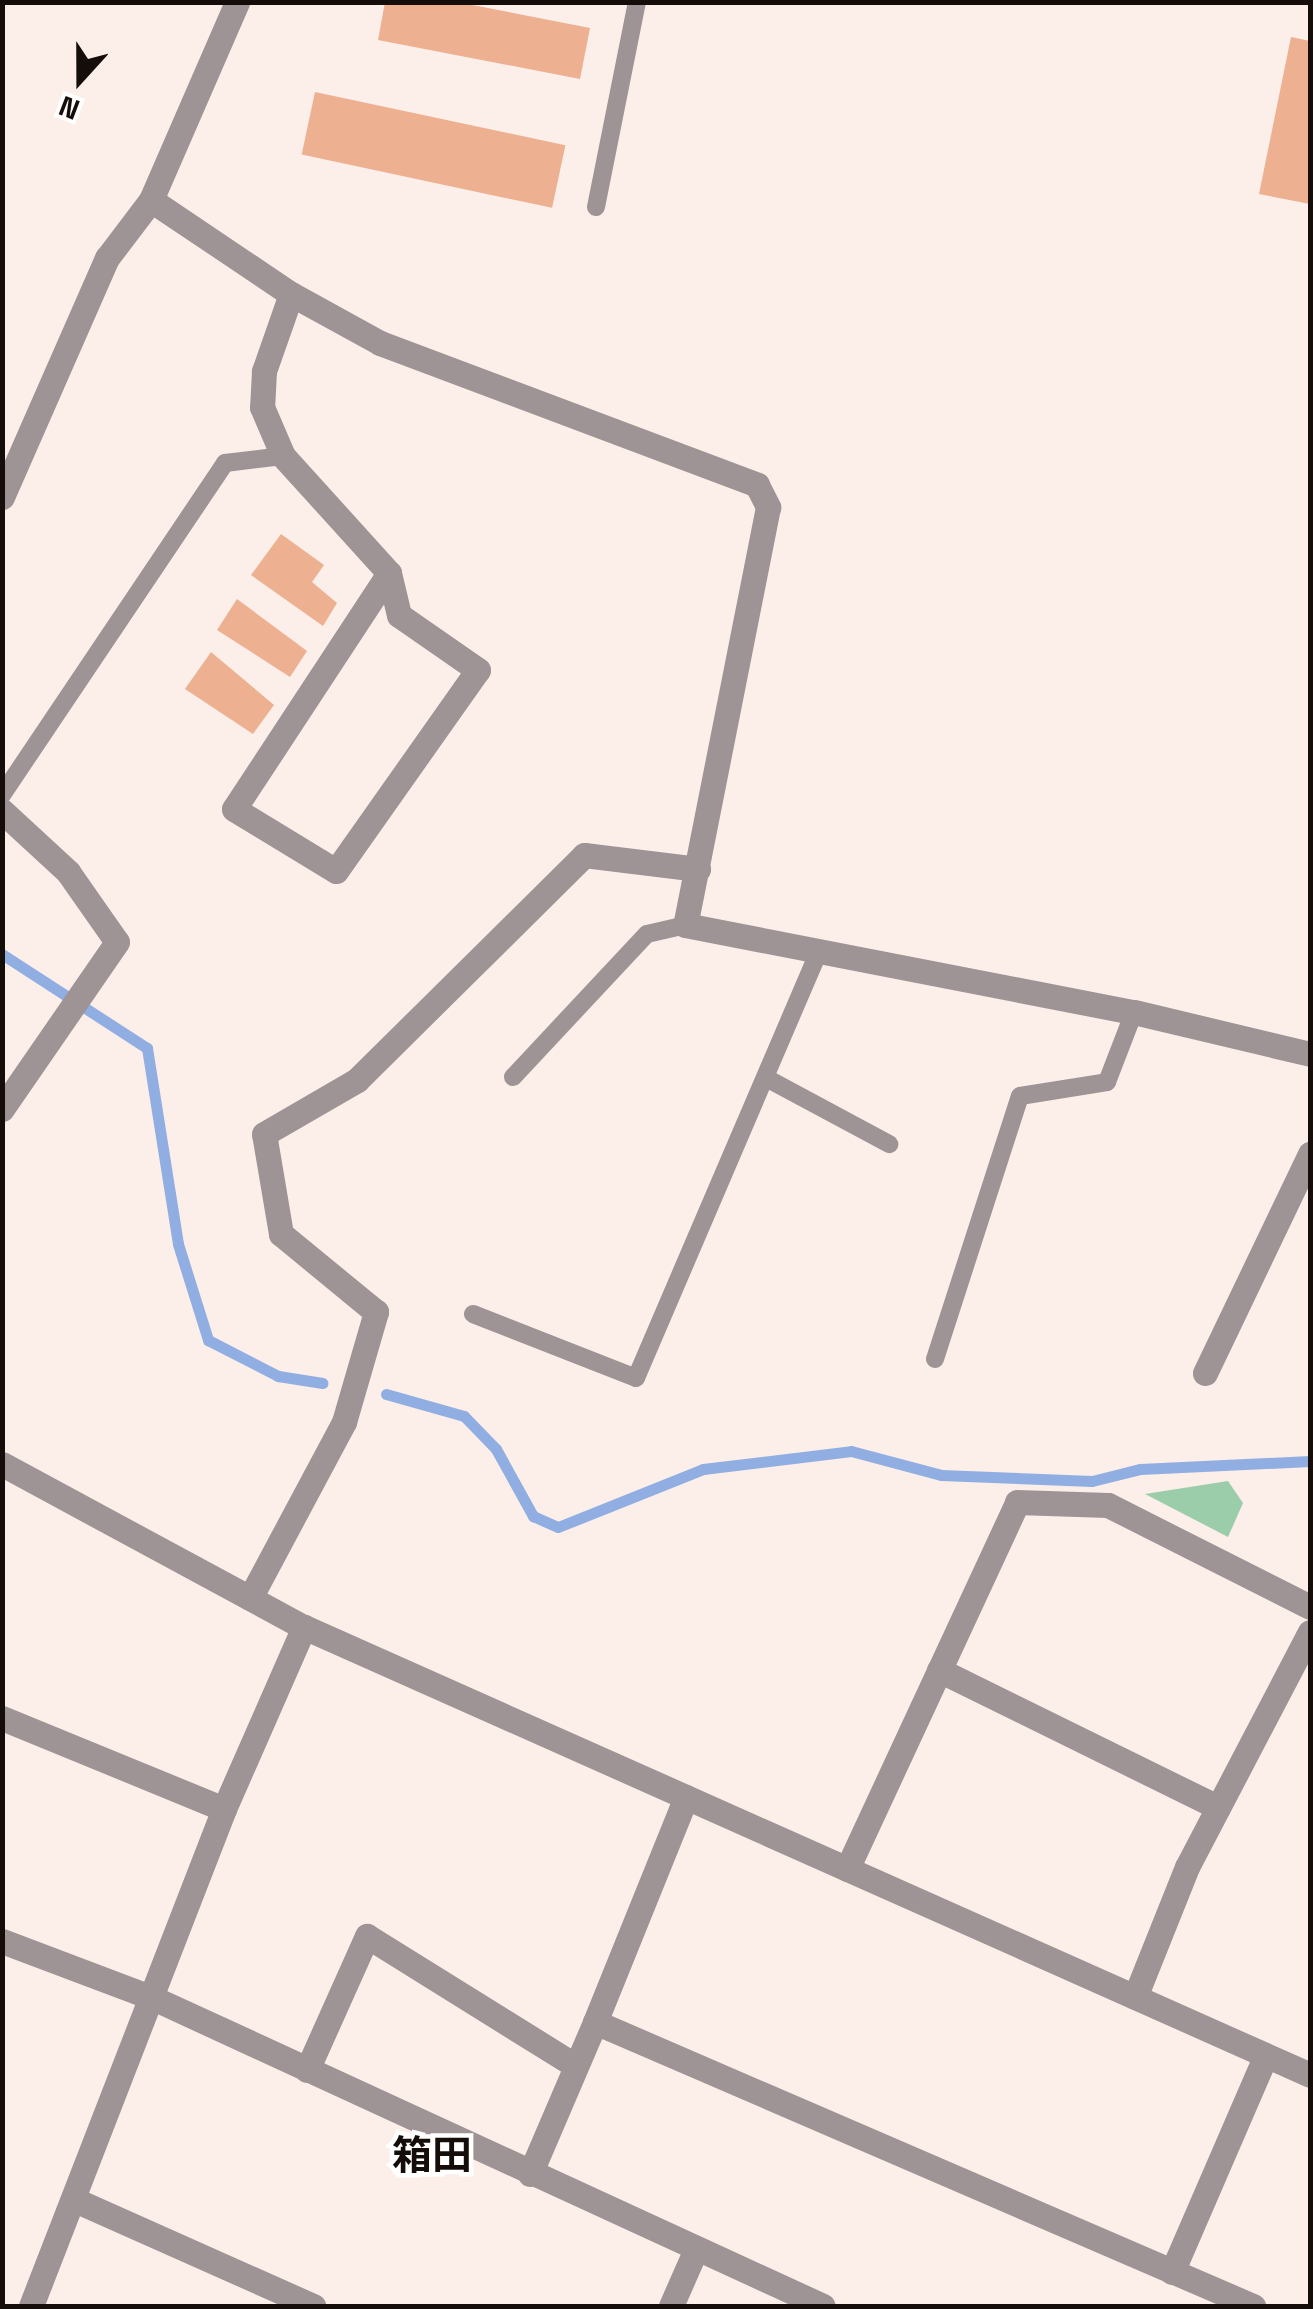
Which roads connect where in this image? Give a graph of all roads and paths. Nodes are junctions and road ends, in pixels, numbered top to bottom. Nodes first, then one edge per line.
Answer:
1 (237, 2) edge
2 (637, 2) edge
3 (151, 200) junction
4 (596, 207) dead end
5 (291, 294) junction
6 (282, 456) junction
7 (2, 497) edge
8 (389, 573) junction
9 (2, 794) edge
10 (2, 810) edge
11 (698, 870) junction
12 (686, 925) junction
13 (818, 953) junction
14 (1134, 1012) junction
15 (1310, 1054) edge
16 (513, 1077) dead end
17 (766, 1078) junction
18 (2, 1109) edge
19 (889, 1144) dead end
20 (1310, 1154) edge
21 (473, 1314) dead end
22 (935, 1360) dead end
23 (1205, 1373) dead end
24 (2, 1464) edge
25 (250, 1598) junction
26 (1310, 1607) edge
27 (304, 1627) junction
28 (1310, 1632) edge
29 (939, 1670) junction
30 (2, 1718) edge
31 (686, 1797) junction
32 (1218, 1808) junction
33 (224, 1810) junction
34 (846, 1869) junction
35 (2, 1941) edge
36 (153, 1998) junction
37 (1136, 1998) junction
38 (595, 2022) junction
39 (1266, 2055) junction
40 (576, 2066) junction
41 (307, 2070) junction
42 (1310, 2075) edge
43 (530, 2174) junction
44 (76, 2200) junction
45 (696, 2249) junction
46 (1172, 2272) junction
47 (31, 2306) edge
48 (313, 2306) edge
49 (671, 2306) edge
50 (823, 2306) edge
51 (1252, 2306) edge

1 - 3 street
2 - 4 lane
3 - 5 street
3 - 7 street
5 - 6 street
5 - 11 street
6 - 8 street
6 - 9 lane
8 - 8 street
10 - 18 street
11 - 12 street
11 - 25 street
12 - 13 street
12 - 16 lane
13 - 14 street
13 - 17 lane
14 - 15 street
14 - 22 lane
17 - 19 lane
17 - 21 lane
20 - 23 street
24 - 25 street
25 - 27 street
26 - 29 street
27 - 31 street
27 - 33 street
28 - 32 street
29 - 32 street
29 - 34 street
30 - 33 street
31 - 34 street
31 - 38 street
32 - 37 street
33 - 36 street
34 - 37 street
35 - 36 street
36 - 41 street
36 - 44 street
37 - 39 street
38 - 40 street
38 - 46 street
39 - 42 street
39 - 46 street
40 - 41 street
40 - 43 street
41 - 43 street
43 - 45 street
44 - 47 street
44 - 48 street
45 - 49 street
45 - 50 street
46 - 51 street

